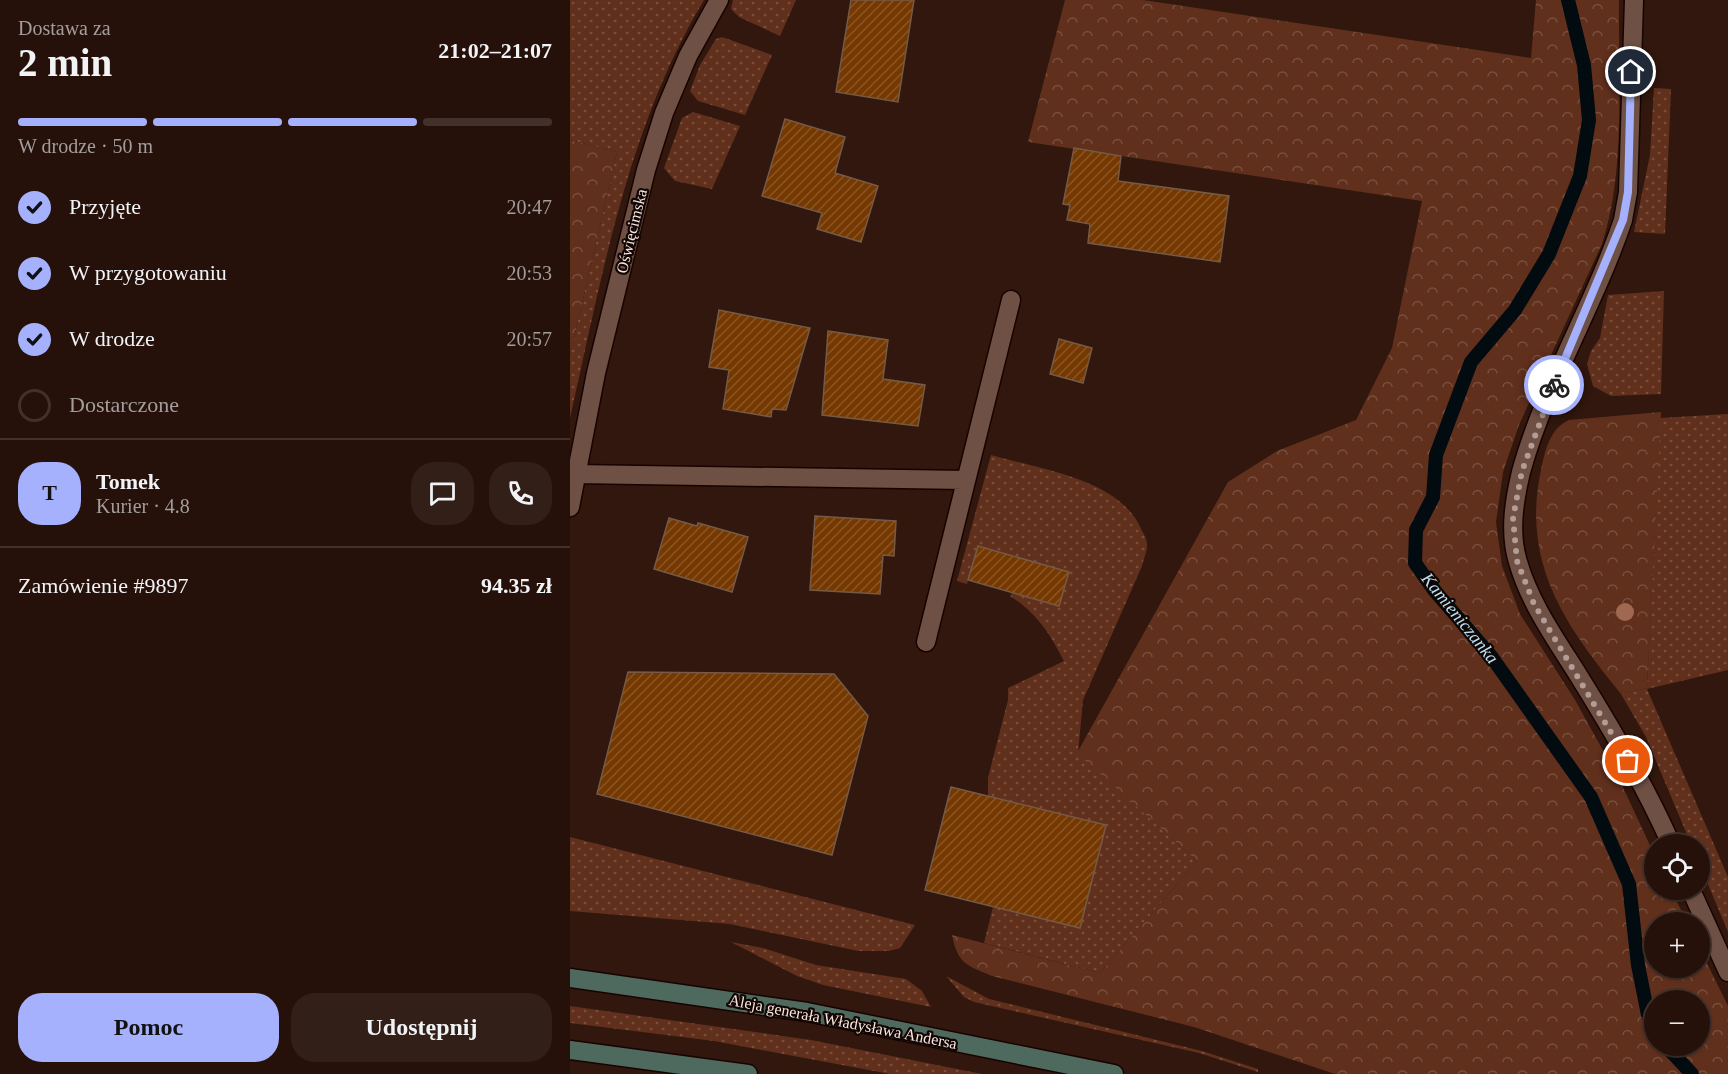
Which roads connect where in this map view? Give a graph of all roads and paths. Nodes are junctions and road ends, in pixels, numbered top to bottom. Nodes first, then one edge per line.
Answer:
1 (719, 0) edge
2 (1634, 0) edge
3 (1011, 300) dead end
4 (576, 474) junction
5 (965, 480) junction
6 (570, 507) edge
7 (926, 642) dead end
8 (1666, 834) edge
9 (1696, 900) edge
10 (1728, 972) edge
11 (570, 978) edge
12 (570, 1050) edge
13 (748, 1074) edge
14 (1114, 1074) edge

1 - 4 street, Oświęcimska
2 - 8 street
3 - 5 street
4 - 5 street
4 - 6 street, Oświęcimska
5 - 7 street
9 - 10 street
11 - 14 main road, Aleja generała Władysława Andersa
12 - 13 main road

